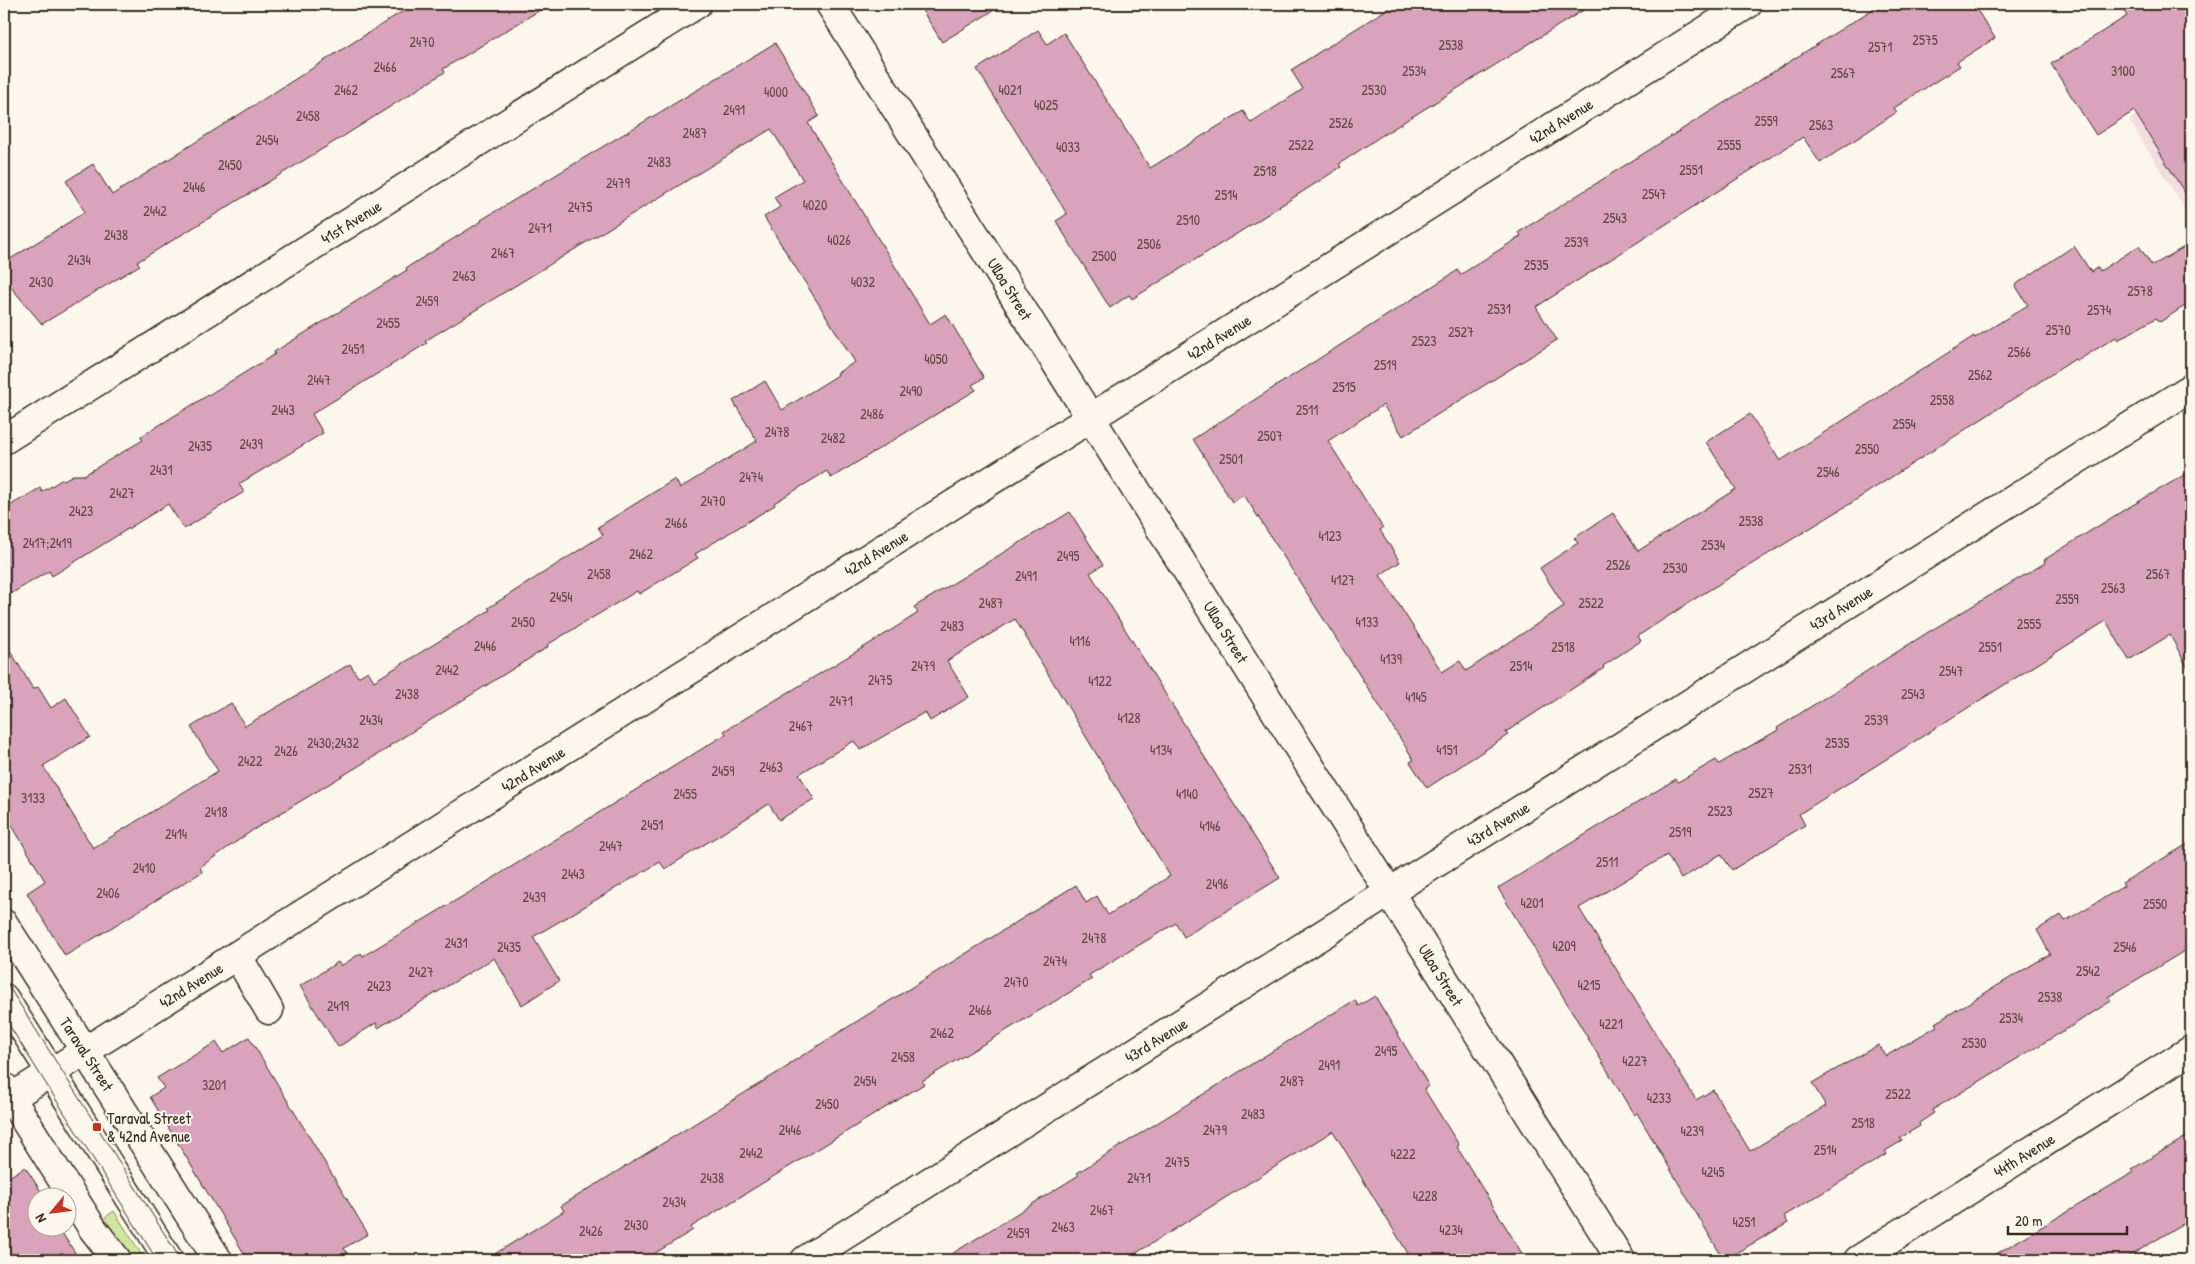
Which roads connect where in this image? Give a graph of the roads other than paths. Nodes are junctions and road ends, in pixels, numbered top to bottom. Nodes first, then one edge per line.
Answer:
1 (697, 4) edge
2 (830, 4) edge
3 (1748, 4) edge
4 (2191, 388) edge
5 (1091, 418) junction
6 (4, 440) edge
7 (1390, 892) junction
8 (4, 924) edge
9 (237, 955) junction
10 (4, 998) edge
11 (269, 1010) dead end
12 (85, 1050) junction
13 (2191, 1050) edge
14 (50, 1072) junction
15 (6, 1095) edge
16 (117, 1260) edge
17 (169, 1260) edge
18 (218, 1260) edge
19 (805, 1260) edge
20 (1621, 1260) edge
21 (1858, 1260) edge

1 - 6 street, 41st Avenue
2 - 5 street, Ulloa Street
3 - 5 street, 42nd Avenue
4 - 7 street, 43rd Avenue
5 - 7 street, Ulloa Street
5 - 9 street, 42nd Avenue
7 - 19 street, 43rd Avenue
7 - 20 street, Ulloa Street
8 - 12 street, Taraval Street
9 - 11 street
9 - 12 street, 42nd Avenue
10 - 14 street
12 - 14 street, 42nd Avenue
12 - 18 street, Taraval Street
13 - 21 street, 44th Avenue
14 - 15 street, 42nd Avenue
14 - 17 street
15 - 16 street

